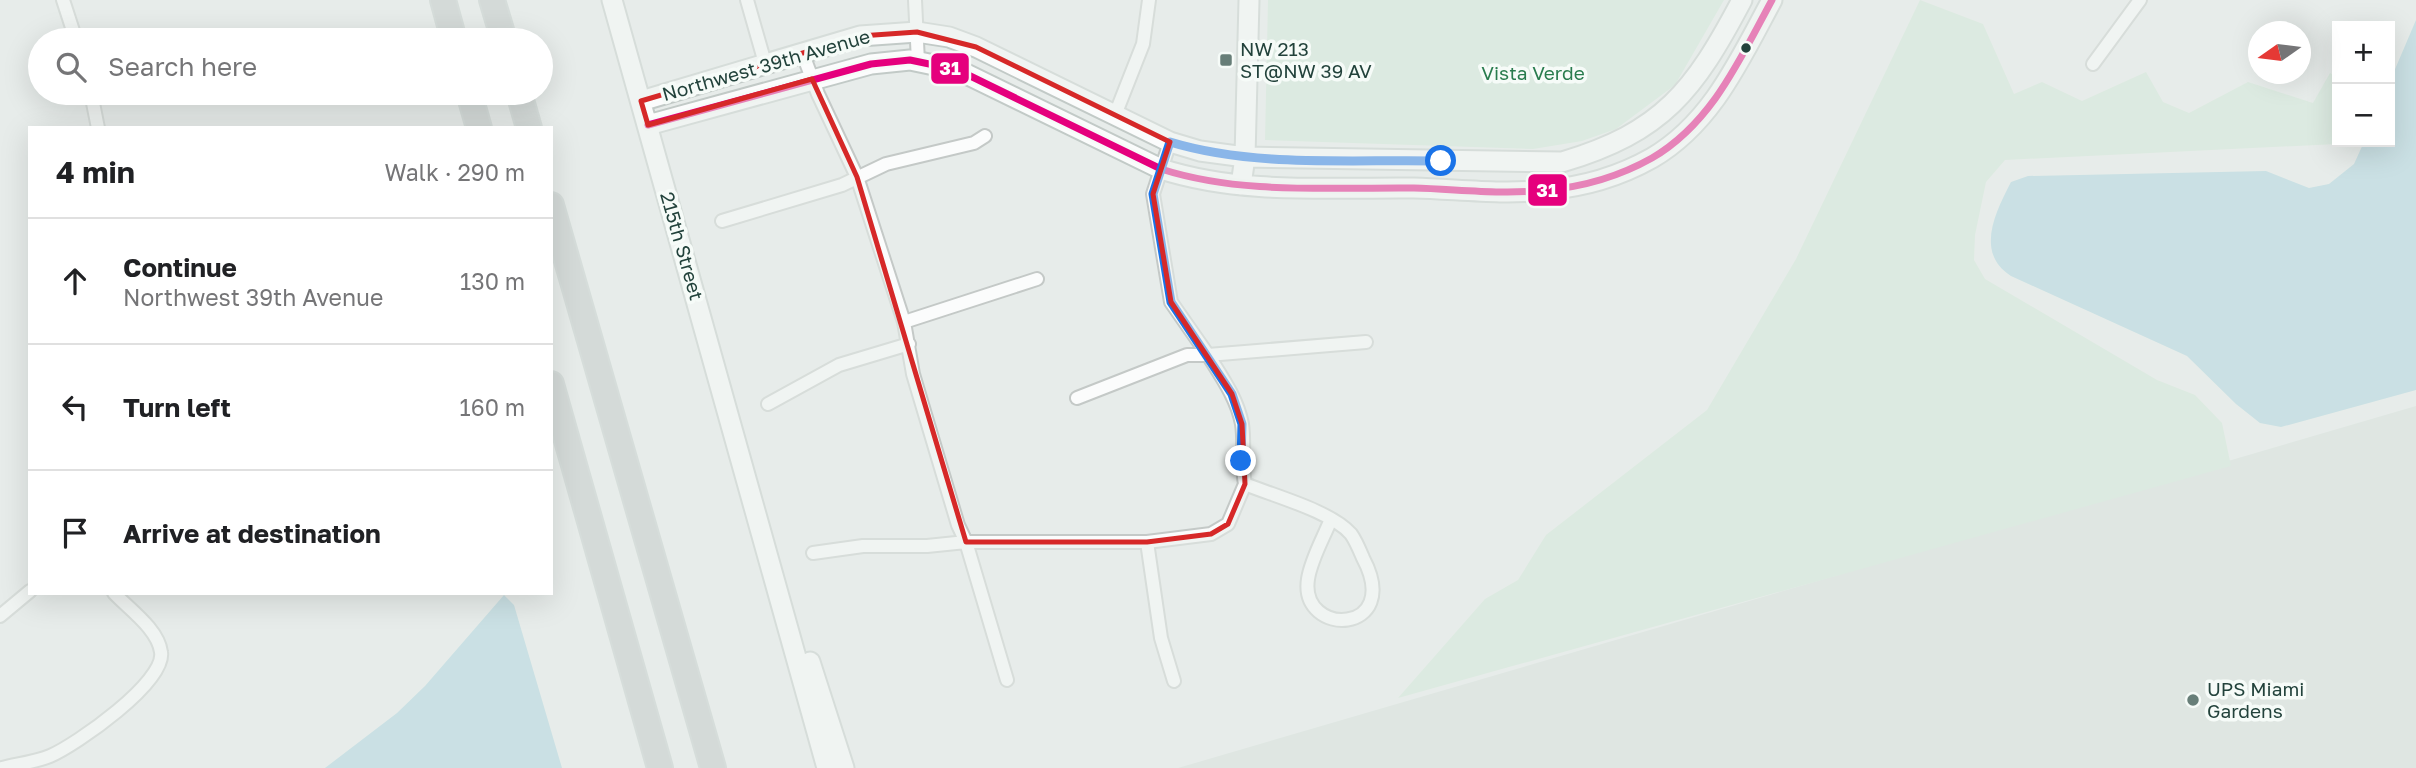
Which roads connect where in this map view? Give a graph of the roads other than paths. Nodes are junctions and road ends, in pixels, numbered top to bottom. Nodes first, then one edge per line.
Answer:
1 (63, 0) edge
2 (443, 0) edge
3 (492, 0) edge
4 (612, 0) edge
5 (747, 0) edge
6 (915, 0) edge
7 (1149, 0) edge
8 (1249, 0) edge
9 (1742, 0) edge
10 (1772, 0) edge
11 (2140, 0) edge
12 (72, 28) edge
13 (451, 28) edge
14 (500, 28) edge
15 (918, 32) junction
16 (802, 52) junction
17 (918, 62) junction
18 (765, 63) junction
19 (2093, 64) dead end
20 (812, 78) junction
21 (641, 101) junction
22 (93, 105) edge
23 (472, 105) edge
24 (522, 105) edge
25 (1115, 115) junction
26 (648, 125) junction
27 (98, 126) edge
28 (478, 126) edge
29 (528, 126) edge
30 (985, 136) dead end
31 (1170, 142) junction
32 (1245, 157) junction
33 (1161, 169) junction
34 (858, 177) junction
35 (1241, 185) junction
36 (553, 212) edge
37 (722, 221) dead end
38 (1037, 279) dead end
39 (904, 322) junction
40 (1366, 342) dead end
41 (909, 344) junction
42 (1208, 355) junction
43 (553, 391) edge
44 (1077, 398) dead end
45 (768, 404) dead end
46 (1245, 484) junction
47 (752, 492) junction
48 (1331, 519) junction
49 (966, 542) junction
50 (1147, 542) junction
51 (813, 553) dead end
52 (28, 593) edge
53 (116, 595) edge
54 (0, 616) edge
55 (1007, 680) dead end
56 (1174, 681) dead end
57 (2, 768) edge
58 (660, 768) edge
59 (713, 768) edge
60 (827, 768) edge
61 (844, 768) edge

1 - 12 street
2 - 13 highway
3 - 14 highway
4 - 21 street, 215th Street
5 - 18 street
6 - 15 street
7 - 25 street
8 - 32 street
9 - 32 street, Northwest 39th Avenue
10 - 35 street, Northwest 39th Avenue
11 - 19 street
15 - 16 street, Northwest 39th Avenue
15 - 17 street
15 - 25 street, Northwest 39th Avenue
16 - 18 street, Northwest 39th Avenue
16 - 20 street
17 - 20 street, Northwest 39th Avenue
17 - 33 street, Northwest 39th Avenue
18 - 21 street, Northwest 39th Avenue
20 - 26 street, Northwest 39th Avenue
20 - 34 street
21 - 26 street, 215th Street
22 - 27 street
23 - 28 highway
24 - 29 highway
25 - 31 street, Northwest 39th Avenue
26 - 47 street, 215th Street
30 - 34 street
31 - 32 street, Northwest 39th Avenue
31 - 33 street
32 - 35 street
33 - 35 street, Northwest 39th Avenue
33 - 42 street
34 - 37 street
34 - 39 street
36 - 59 highway
38 - 39 street
39 - 41 street
40 - 42 street
41 - 45 street
41 - 49 street
42 - 44 street
42 - 46 street
43 - 58 highway
46 - 48 street
46 - 50 street
47 - 60 street, 215th Street
47 - 61 street, 215th Street
48 - 48 street
49 - 50 street
49 - 51 street
49 - 55 street
50 - 56 street
52 - 54 street
53 - 57 street

